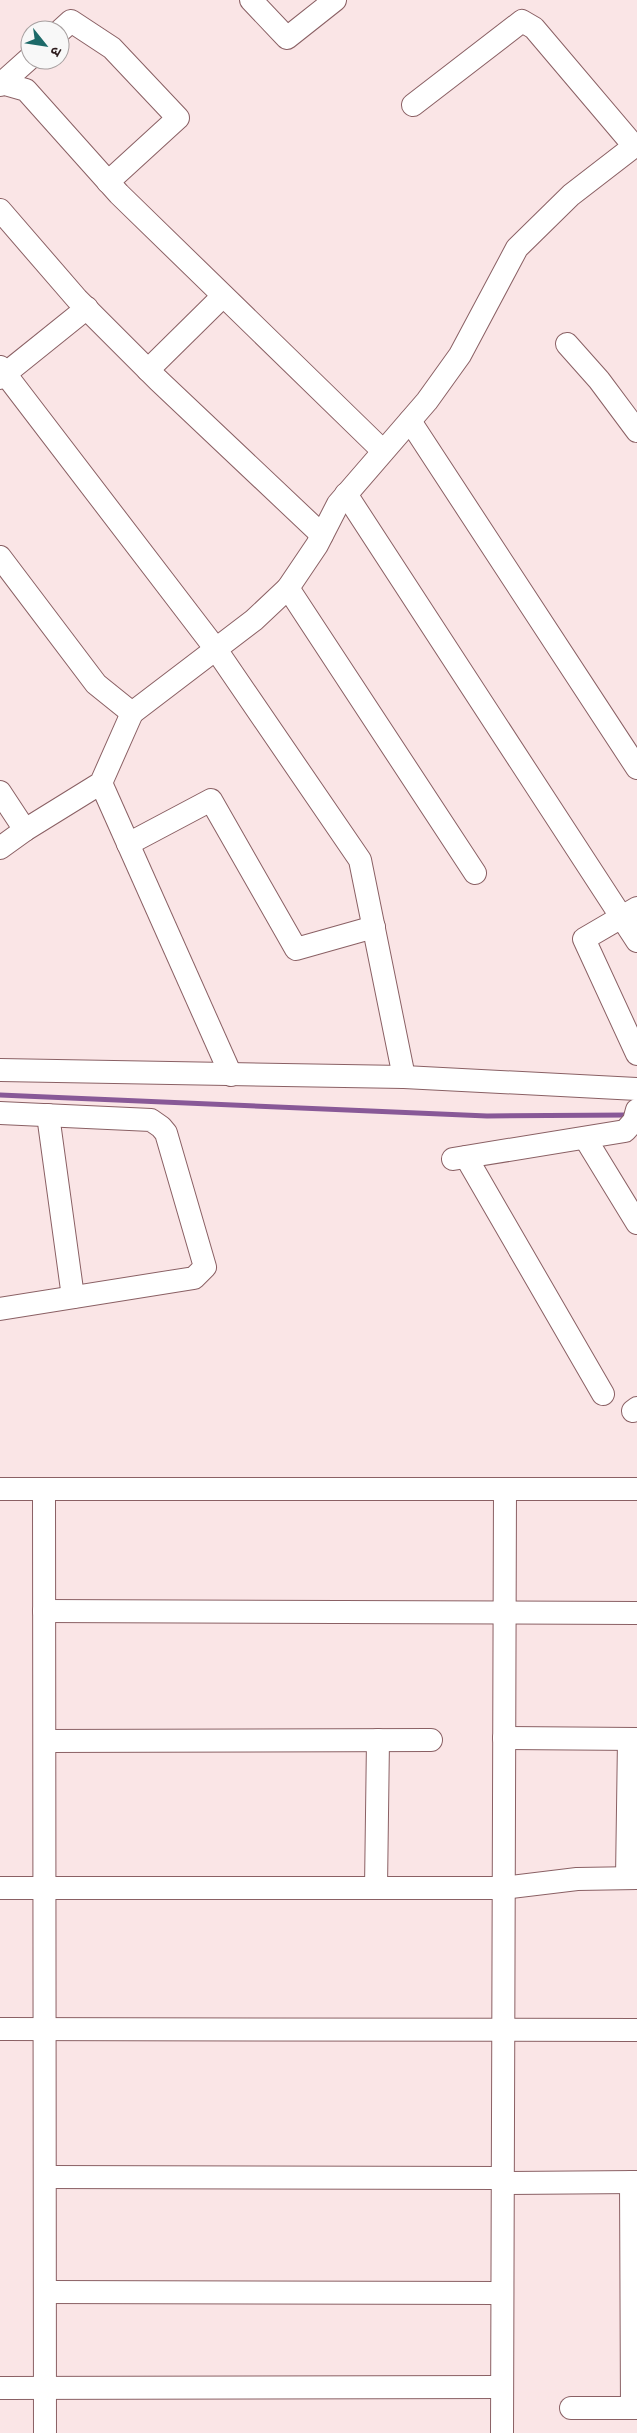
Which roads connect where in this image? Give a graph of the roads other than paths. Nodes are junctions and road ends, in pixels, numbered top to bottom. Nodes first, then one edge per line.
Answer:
1 (251, 0) edge
2 (335, 0) edge
3 (70, 22) edge
4 (20, 67) edge
5 (1, 84) edge
6 (412, 105) dead end
7 (636, 145) edge
8 (108, 182) junction
9 (0, 210) edge
10 (223, 296) junction
11 (87, 308) junction
12 (567, 344) dead end
13 (148, 370) junction
14 (2, 373) edge
15 (410, 421) junction
16 (637, 431) edge
17 (383, 451) junction
18 (346, 494) junction
19 (322, 535) junction
20 (0, 557) edge
21 (288, 588) junction
22 (215, 648) junction
23 (132, 713) junction
24 (637, 768) edge
25 (101, 784) junction
26 (0, 792) edge
27 (25, 830) junction
28 (128, 844) junction
29 (0, 848) edge
30 (475, 873) dead end
31 (630, 913) edge
32 (374, 927) junction
33 (637, 941) edge
34 (637, 1054) edge
35 (0, 1070) edge
36 (230, 1075) junction
37 (404, 1077) junction
38 (637, 1089) edge
39 (637, 1110) edge
40 (0, 1112) edge
41 (48, 1115) junction
42 (585, 1138) junction
43 (637, 1223) edge
44 (73, 1297) junction
45 (0, 1309) edge
46 (603, 1394) dead end
47 (0, 1489) edge
48 (44, 1489) junction
49 (505, 1489) junction
50 (637, 1489) edge
51 (44, 1611) junction
52 (504, 1613) junction
53 (637, 1613) edge
54 (504, 1738) junction
55 (633, 1739) edge
56 (378, 1740) junction
57 (432, 1740) dead end
58 (45, 1741) junction
59 (632, 1878) edge
60 (0, 1888) edge
61 (45, 1888) junction
62 (376, 1888) junction
63 (503, 1888) junction
64 (0, 2029) edge
65 (46, 2029) junction
66 (503, 2030) junction
67 (637, 2030) edge
68 (45, 2177) junction
69 (502, 2181) junction
70 (634, 2182) edge
71 (45, 2292) junction
72 (502, 2293) junction
73 (502, 2387) junction
74 (0, 2388) edge
75 (45, 2388) junction
76 (571, 2408) dead end
77 (635, 2408) edge
78 (45, 2433) edge
79 (502, 2433) edge

1 - 2 street
3 - 8 street
4 - 5 street
5 - 8 street
6 - 7 street
7 - 15 street
8 - 10 street
9 - 11 street
10 - 13 street
10 - 17 street
11 - 13 street
11 - 14 street
12 - 16 street
13 - 19 street
14 - 22 street
15 - 17 street
15 - 24 street
17 - 18 street
18 - 19 street
18 - 31 street
19 - 21 street
20 - 23 street
21 - 22 street
21 - 30 street
22 - 23 street
22 - 32 street
23 - 25 street
25 - 27 street
25 - 28 street
26 - 27 street
27 - 29 street
28 - 32 street
28 - 36 street
31 - 33 street
31 - 34 street
32 - 37 street
35 - 36 street
36 - 37 street
37 - 38 street
39 - 42 street
40 - 41 street
41 - 44 street
41 - 44 street
42 - 43 street
42 - 46 street
44 - 45 street
47 - 48 street
48 - 49 street
48 - 51 street
49 - 50 street
49 - 52 street
51 - 52 street
51 - 58 street
52 - 53 street
52 - 54 street
54 - 55 street
54 - 63 street
55 - 59 street
56 - 57 street
56 - 58 street
56 - 62 street
58 - 61 street
59 - 63 street
60 - 61 street
61 - 62 street
61 - 65 street
62 - 63 street
63 - 66 street
64 - 65 street
65 - 66 street
65 - 68 street
66 - 67 street
66 - 69 street
68 - 69 street
68 - 71 street
69 - 70 street
69 - 72 street
70 - 77 street
71 - 72 street
71 - 75 street
72 - 73 street
73 - 75 street
73 - 79 street
74 - 75 street
75 - 78 street
76 - 77 street

